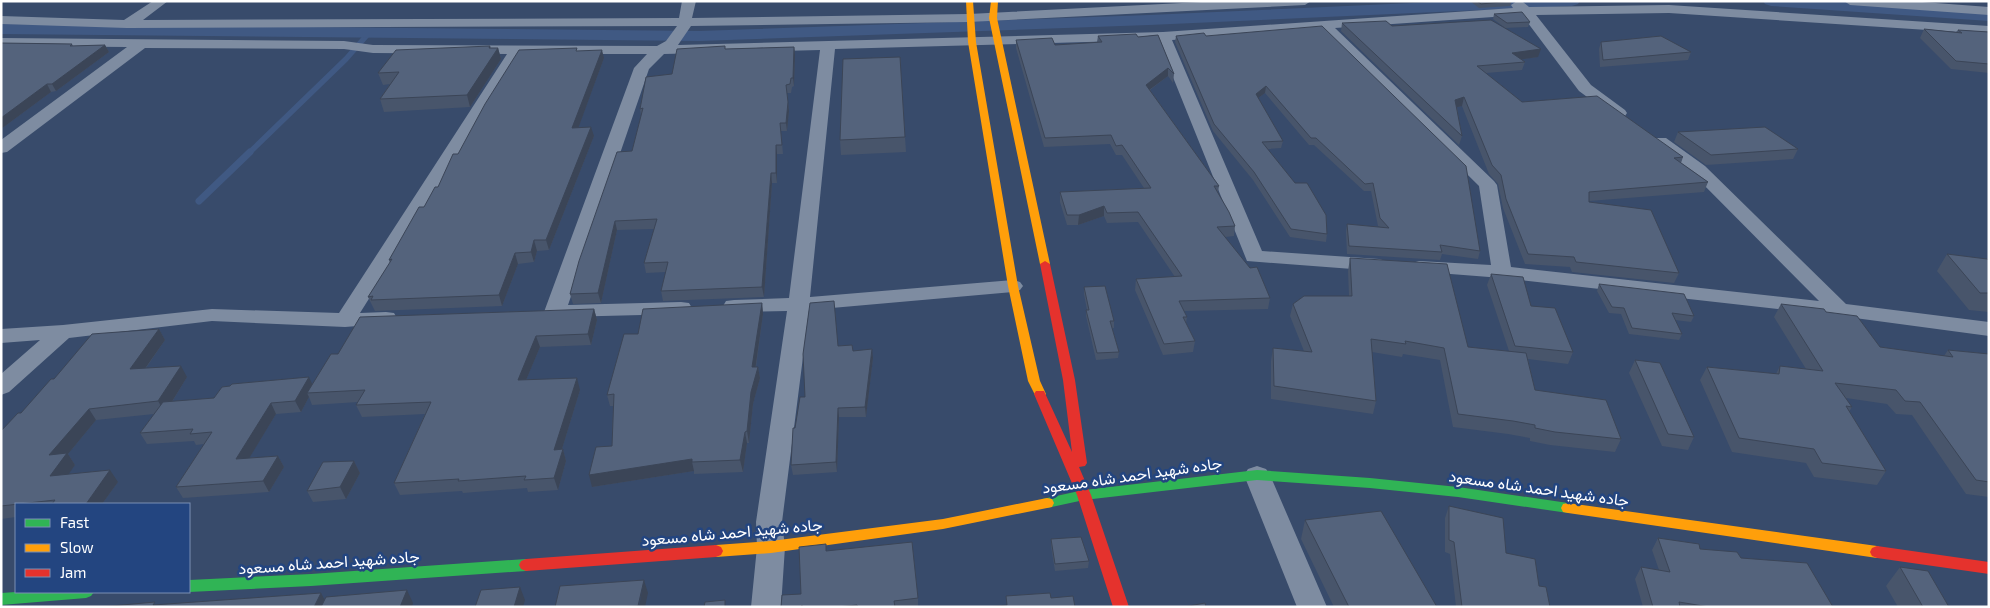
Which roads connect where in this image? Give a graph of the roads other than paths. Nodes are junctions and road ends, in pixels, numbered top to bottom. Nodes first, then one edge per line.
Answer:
1 (162, 1) edge
2 (689, 1) edge
3 (969, 1) edge
4 (995, 1) edge
5 (1306, 1) edge
6 (1850, 1) edge
7 (1520, 6) edge
8 (1989, 11) edge
9 (994, 18) junction
10 (969, 19) junction
11 (1, 20) edge
12 (127, 24) junction
13 (683, 25) junction
14 (1324, 25) junction
15 (1989, 30) edge
16 (1163, 36) junction
17 (999, 40) junction
18 (973, 41) junction
19 (1, 42) edge
20 (140, 44) junction
21 (828, 45) junction
22 (666, 47) junction
23 (516, 51) junction
24 (1631, 121) edge
25 (1646, 132) edge
26 (1, 148) edge
27 (1502, 272) junction
28 (1013, 286) junction
29 (799, 304) junction
30 (1840, 310) junction
31 (402, 317) edge
32 (345, 320) junction
33 (1989, 329) edge
34 (63, 332) junction
35 (1, 336) edge
36 (1, 387) edge
37 (1257, 475) junction
38 (1084, 495) junction
39 (772, 547) junction
40 (1989, 568) edge
41 (190, 586) edge
42 (74, 593) edge
43 (1, 599) edge
44 (766, 607) edge
45 (1121, 607) edge
46 (1312, 607) edge

1 - 12 street
2 - 13 street
3 - 10 main road
4 - 9 main road
5 - 9 street
6 - 8 street
7 - 14 street
7 - 15 street
7 - 24 street
9 - 10 street
9 - 17 main road
10 - 13 street
10 - 18 main road
11 - 12 street
12 - 13 street
13 - 22 street
14 - 16 street
14 - 27 street
16 - 17 street
16 - 27 street
17 - 18 street
17 - 38 main road
18 - 21 street
18 - 28 main road
19 - 20 street
20 - 23 street
20 - 26 street
21 - 22 street
21 - 29 street
22 - 23 street
22 - 29 street
23 - 32 street
25 - 30 street
27 - 30 street
28 - 29 street
28 - 38 main road
29 - 39 street
30 - 33 street
31 - 32 street
32 - 34 street
34 - 35 street
34 - 36 street
37 - 38 main road, جاده شهيد احمد شاه مسعود
37 - 40 main road, جاده شهيد احمد شاه مسعود
37 - 46 street
38 - 39 main road, جاده شهيد احمد شاه مسعود
38 - 45 main road
39 - 41 main road, جاده شهيد احمد شاه مسعود
39 - 44 street
42 - 43 main road

